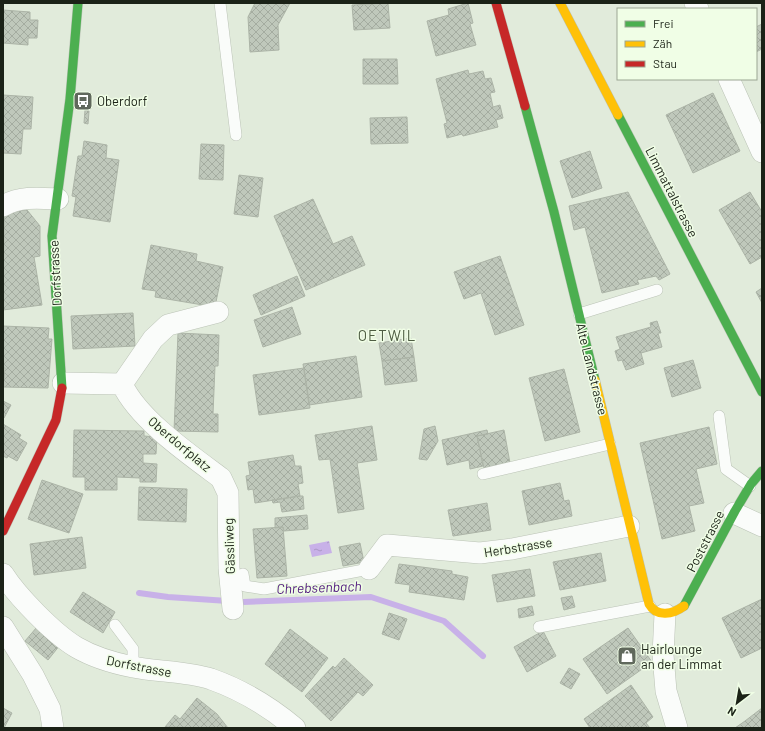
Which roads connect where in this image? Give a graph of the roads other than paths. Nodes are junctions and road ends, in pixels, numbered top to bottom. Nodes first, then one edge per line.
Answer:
1 (78, 3) edge
2 (220, 3) edge
3 (496, 3) edge
4 (560, 3) edge
5 (729, 80) edge
6 (236, 135) dead end
7 (762, 152) edge
8 (58, 199) junction
9 (3, 206) edge
10 (656, 290) dead end
11 (218, 312) dead end
12 (579, 314) junction
13 (63, 383) junction
14 (122, 384) junction
15 (762, 392) edge
16 (719, 416) dead end
17 (610, 444) junction
18 (762, 471) edge
19 (483, 474) dead end
20 (225, 484) joint
21 (750, 486) junction
22 (734, 513) junction
23 (629, 526) junction
24 (762, 526) edge
25 (3, 530) edge
26 (369, 569) joint
27 (3, 574) edge
28 (243, 574) dead end
29 (232, 603) dead end
30 (658, 610) junction
31 (115, 624) dead end
32 (3, 627) edge
33 (539, 627) dead end
34 (133, 667) junction
35 (53, 728) edge
36 (295, 728) edge
37 (677, 728) edge

1 - 8 street, Dorfstrasse
2 - 6 lane
3 - 12 street, Alte Landstrasse
4 - 15 street, Limmattalstrasse
5 - 7 street
8 - 9 street
8 - 13 street, Dorfstrasse
10 - 12 lane
11 - 14 street
12 - 17 street, Alte Landstrasse
13 - 14 street
13 - 25 street, Dorfstrasse
14 - 20 street, Oberdorfplatz
16 - 21 lane
17 - 19 lane
17 - 23 street, Alte Landstrasse
18 - 21 street, Poststrasse
20 - 29 street, Gässliweg
21 - 22 street, Poststrasse
22 - 24 street
22 - 30 street, Poststrasse
23 - 26 street, Herbstrasse
23 - 30 street, Alte Landstrasse
26 - 28 lane
27 - 34 street, Dorfstrasse
30 - 33 lane
30 - 37 street, Alte Landstrasse
31 - 34 lane
32 - 35 street
34 - 36 street, Dorfstrasse

